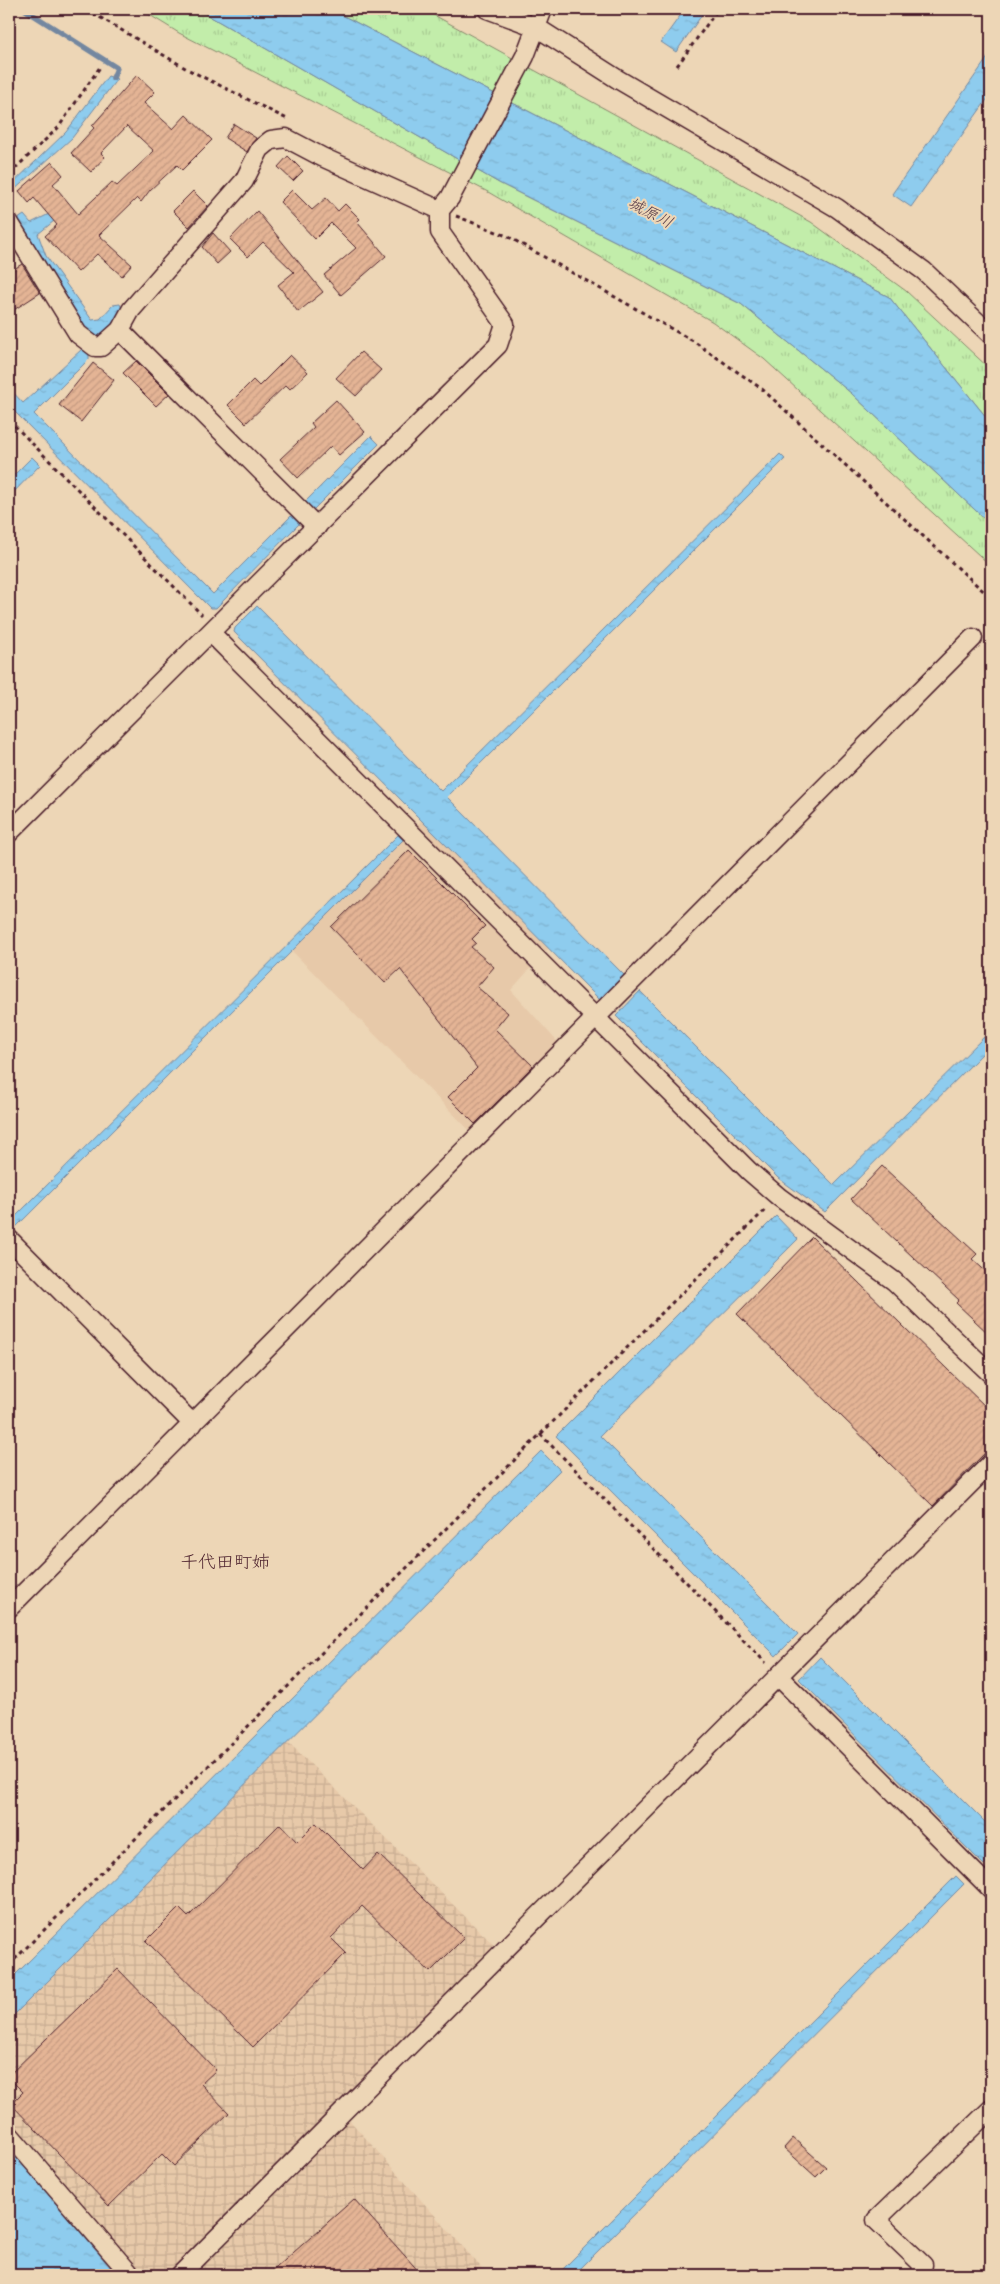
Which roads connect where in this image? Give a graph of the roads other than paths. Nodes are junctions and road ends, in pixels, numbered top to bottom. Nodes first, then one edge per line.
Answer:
1 (487, 9) edge
2 (543, 9) edge
3 (536, 27) junction
4 (445, 204) junction
5 (9, 222) edge
6 (120, 330) junction
7 (991, 335) edge
8 (317, 527) junction
9 (212, 632) junction
10 (973, 638) dead end
11 (9, 834) edge
12 (598, 1018) junction
13 (9, 1239) edge
14 (991, 1374) edge
15 (193, 1424) junction
16 (991, 1463) edge
17 (9, 1608) edge
18 (779, 1676) junction
19 (991, 1889) edge
20 (991, 2108) edge
21 (9, 2134) edge
22 (131, 2275) edge
23 (180, 2275) edge
24 (920, 2275) edge

1 - 3 street
2 - 3 street
3 - 4 street
3 - 7 street
4 - 6 street
4 - 8 street
5 - 6 street
6 - 8 street
8 - 9 street
9 - 11 street
9 - 12 street
10 - 12 street
12 - 14 street
12 - 15 street
13 - 15 street
15 - 17 street
16 - 18 street
18 - 19 street
18 - 23 street
20 - 24 street
21 - 22 street

